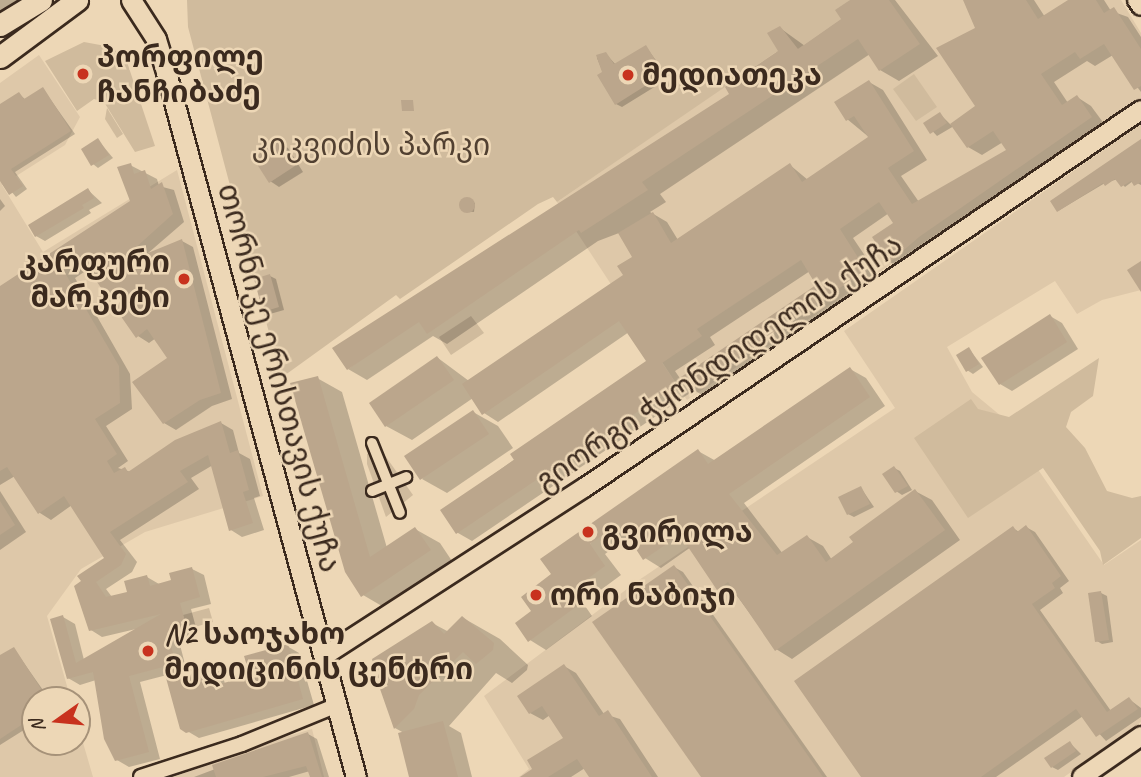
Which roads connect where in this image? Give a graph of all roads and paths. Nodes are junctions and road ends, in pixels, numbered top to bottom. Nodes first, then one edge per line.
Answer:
1 (41, 0) edge
2 (77, 0) edge
3 (131, 0) edge
4 (1137, 0) edge
5 (1141, 6) edge
6 (0, 25) edge
7 (0, 57) edge
8 (1141, 110) edge
9 (372, 443) dead end
10 (406, 477) dead end
11 (388, 484) junction
12 (372, 491) dead end
13 (400, 513) dead end
14 (324, 656) junction
15 (337, 705) junction
16 (1141, 736) edge
17 (141, 777) edge
18 (356, 777) edge
19 (1082, 777) edge

1 - 6 main road
2 - 7 main road
3 - 14 main road, თორნიკე ერისთავის ქუჩა
4 - 5 street
8 - 14 street, გიორგი ჭყონდიდელის ქუჩა
9 - 11 street
10 - 11 street
11 - 12 street
11 - 13 street
14 - 15 main road, თორნიკე ერისთავის ქუჩა
15 - 17 street
15 - 18 main road, თორნიკე ერისთავის ქუჩა
16 - 19 street

